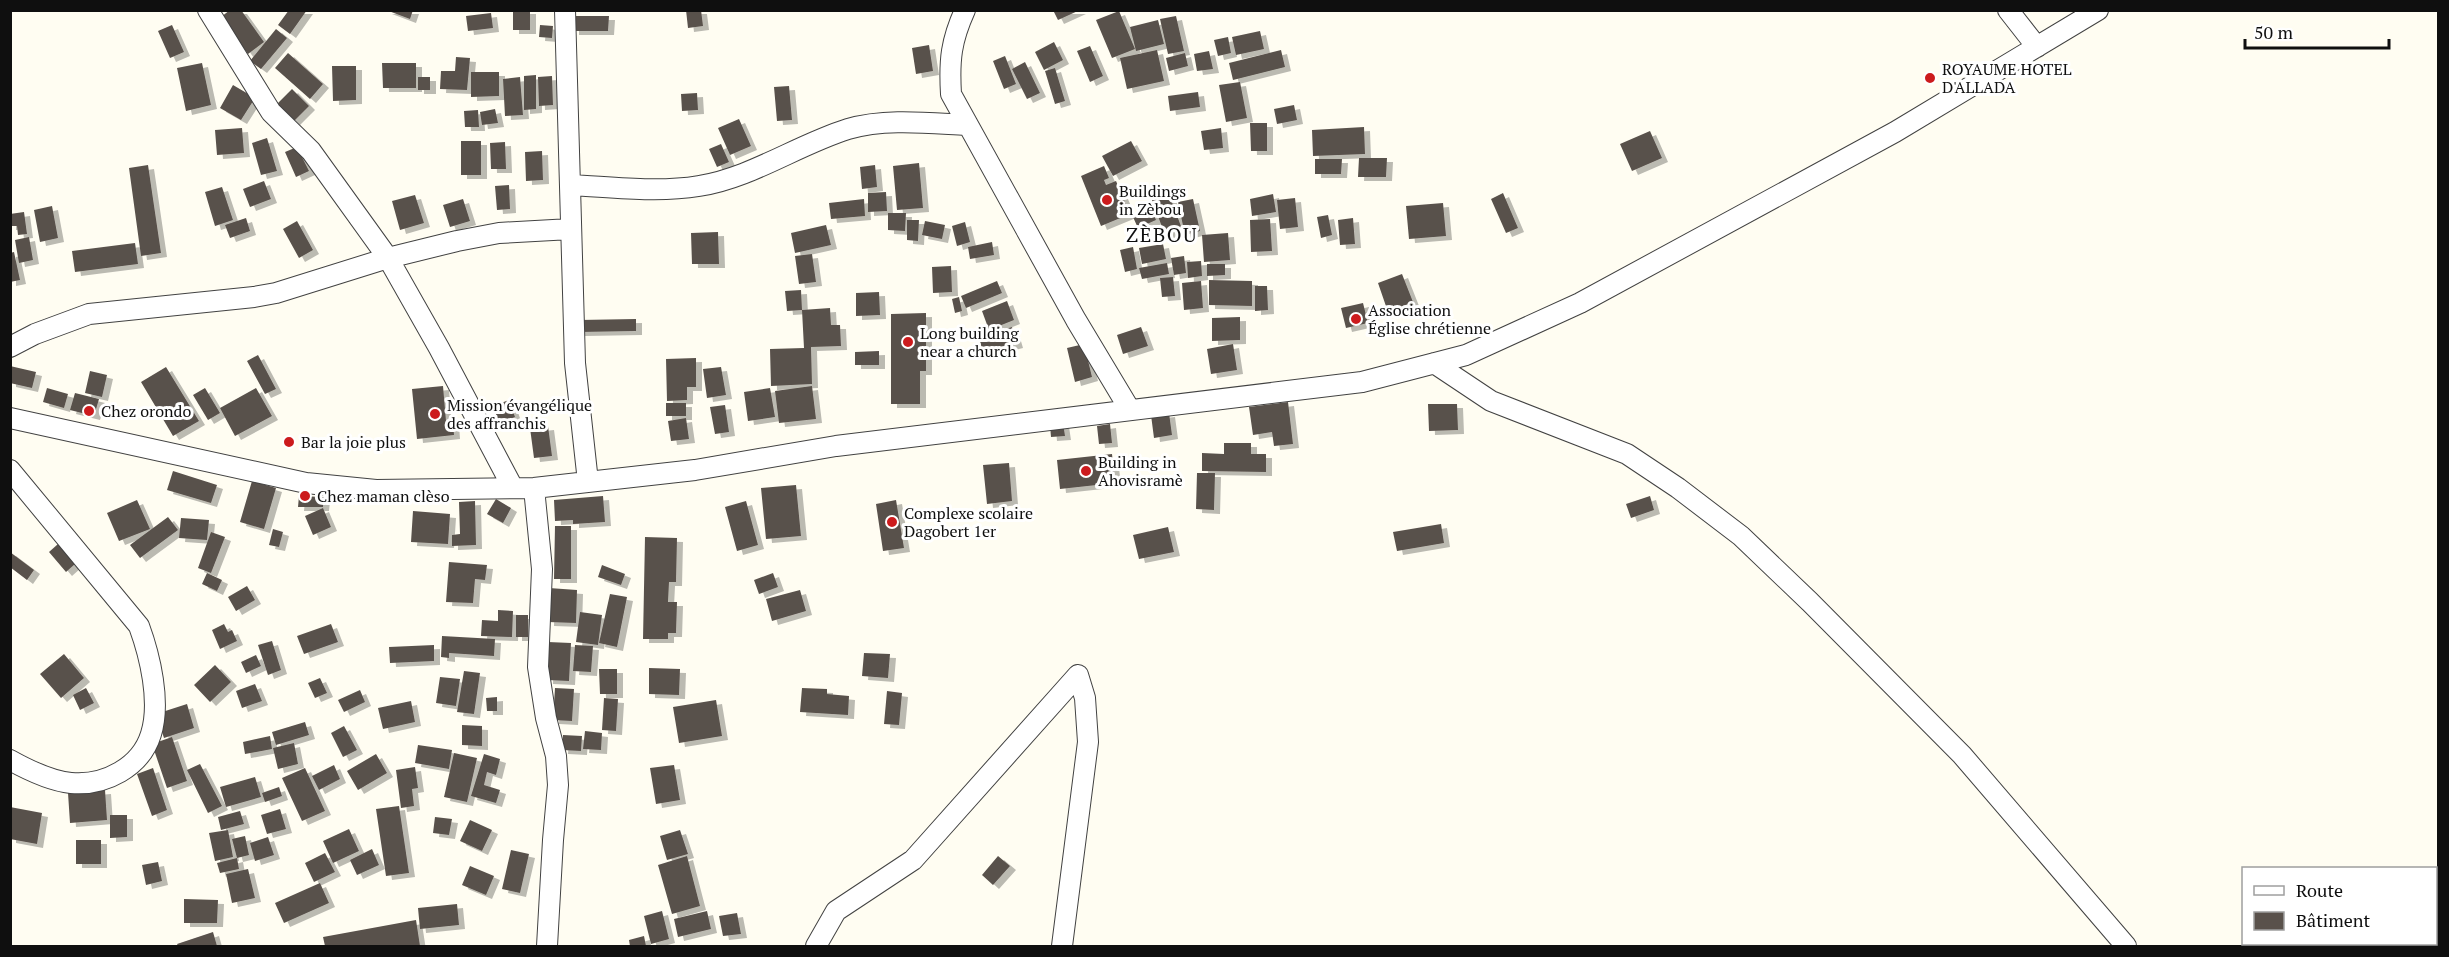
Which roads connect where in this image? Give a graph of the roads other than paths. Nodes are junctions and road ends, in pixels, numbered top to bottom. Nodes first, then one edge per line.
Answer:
1 (208, 10) edge
2 (565, 10) edge
3 (965, 10) edge
4 (2008, 10) edge
5 (2098, 10) edge
6 (2037, 47) junction
7 (966, 125) junction
8 (571, 185) junction
9 (571, 229) junction
10 (387, 258) junction
11 (10, 347) edge
12 (1434, 363) junction
13 (1130, 410) junction
14 (13, 423) edge
15 (10, 470) edge
16 (588, 482) junction
17 (513, 488) junction
18 (534, 488) junction
19 (10, 760) edge
20 (547, 946) edge
21 (816, 946) edge
22 (1062, 946) edge
23 (2126, 946) edge

1 - 10 street
2 - 8 street
3 - 7 street
4 - 6 street
5 - 6 street
6 - 12 street
7 - 8 street
7 - 13 street
8 - 9 street
9 - 10 street
9 - 16 street
10 - 11 street
10 - 17 street
12 - 13 street
12 - 23 street
13 - 16 street
14 - 17 street
15 - 19 street
16 - 18 street
17 - 18 street
18 - 20 street
21 - 22 street

